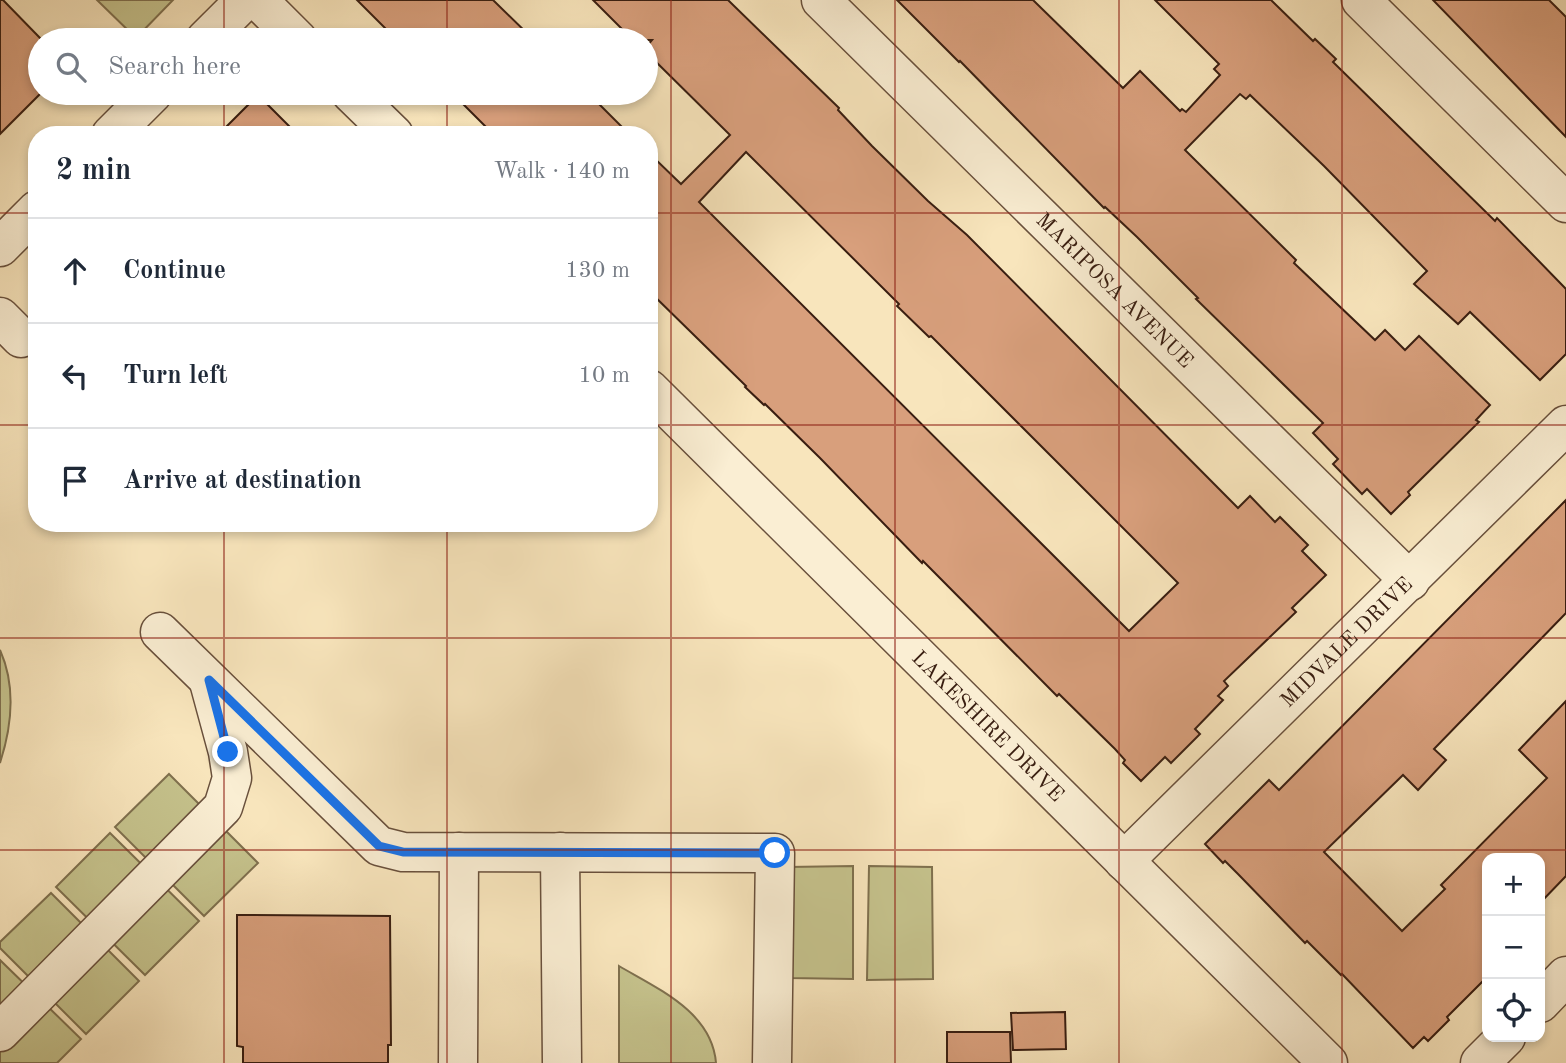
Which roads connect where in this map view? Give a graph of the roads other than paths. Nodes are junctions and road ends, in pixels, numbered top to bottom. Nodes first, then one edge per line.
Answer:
1 (245, 0) edge
2 (258, 0) edge
3 (821, 0) edge
4 (1361, 0) edge
5 (217, 28) edge
6 (286, 28) edge
7 (141, 105) edge
8 (363, 105) edge
9 (120, 126) edge
10 (385, 126) edge
11 (1566, 204) edge
12 (28, 219) edge
13 (0, 247) edge
14 (658, 398) edge
15 (1566, 425) edge
16 (1410, 581) junction
17 (160, 632) dead end
18 (209, 680) junction
19 (459, 852) junction
20 (561, 852) junction
21 (1124, 861) junction
22 (1566, 976) edge
23 (1545, 998) edge
24 (0, 1032) edge
25 (1501, 1042) edge
26 (458, 1063) edge
27 (562, 1063) edge
28 (772, 1063) edge
29 (1328, 1063) edge
30 (1480, 1063) edge

1 - 5 street
2 - 6 street
3 - 16 street, MARIPOSA AVENUE
4 - 11 street
7 - 9 street
8 - 10 street
12 - 13 street
14 - 21 street, LAKESHIRE DRIVE
15 - 16 street, MIDVALE DRIVE
16 - 21 street, MIDVALE DRIVE
17 - 18 street
18 - 19 street
18 - 24 street
19 - 20 street
19 - 26 street
20 - 27 street
20 - 28 street
21 - 29 street, LAKESHIRE DRIVE
22 - 23 street
25 - 30 street

